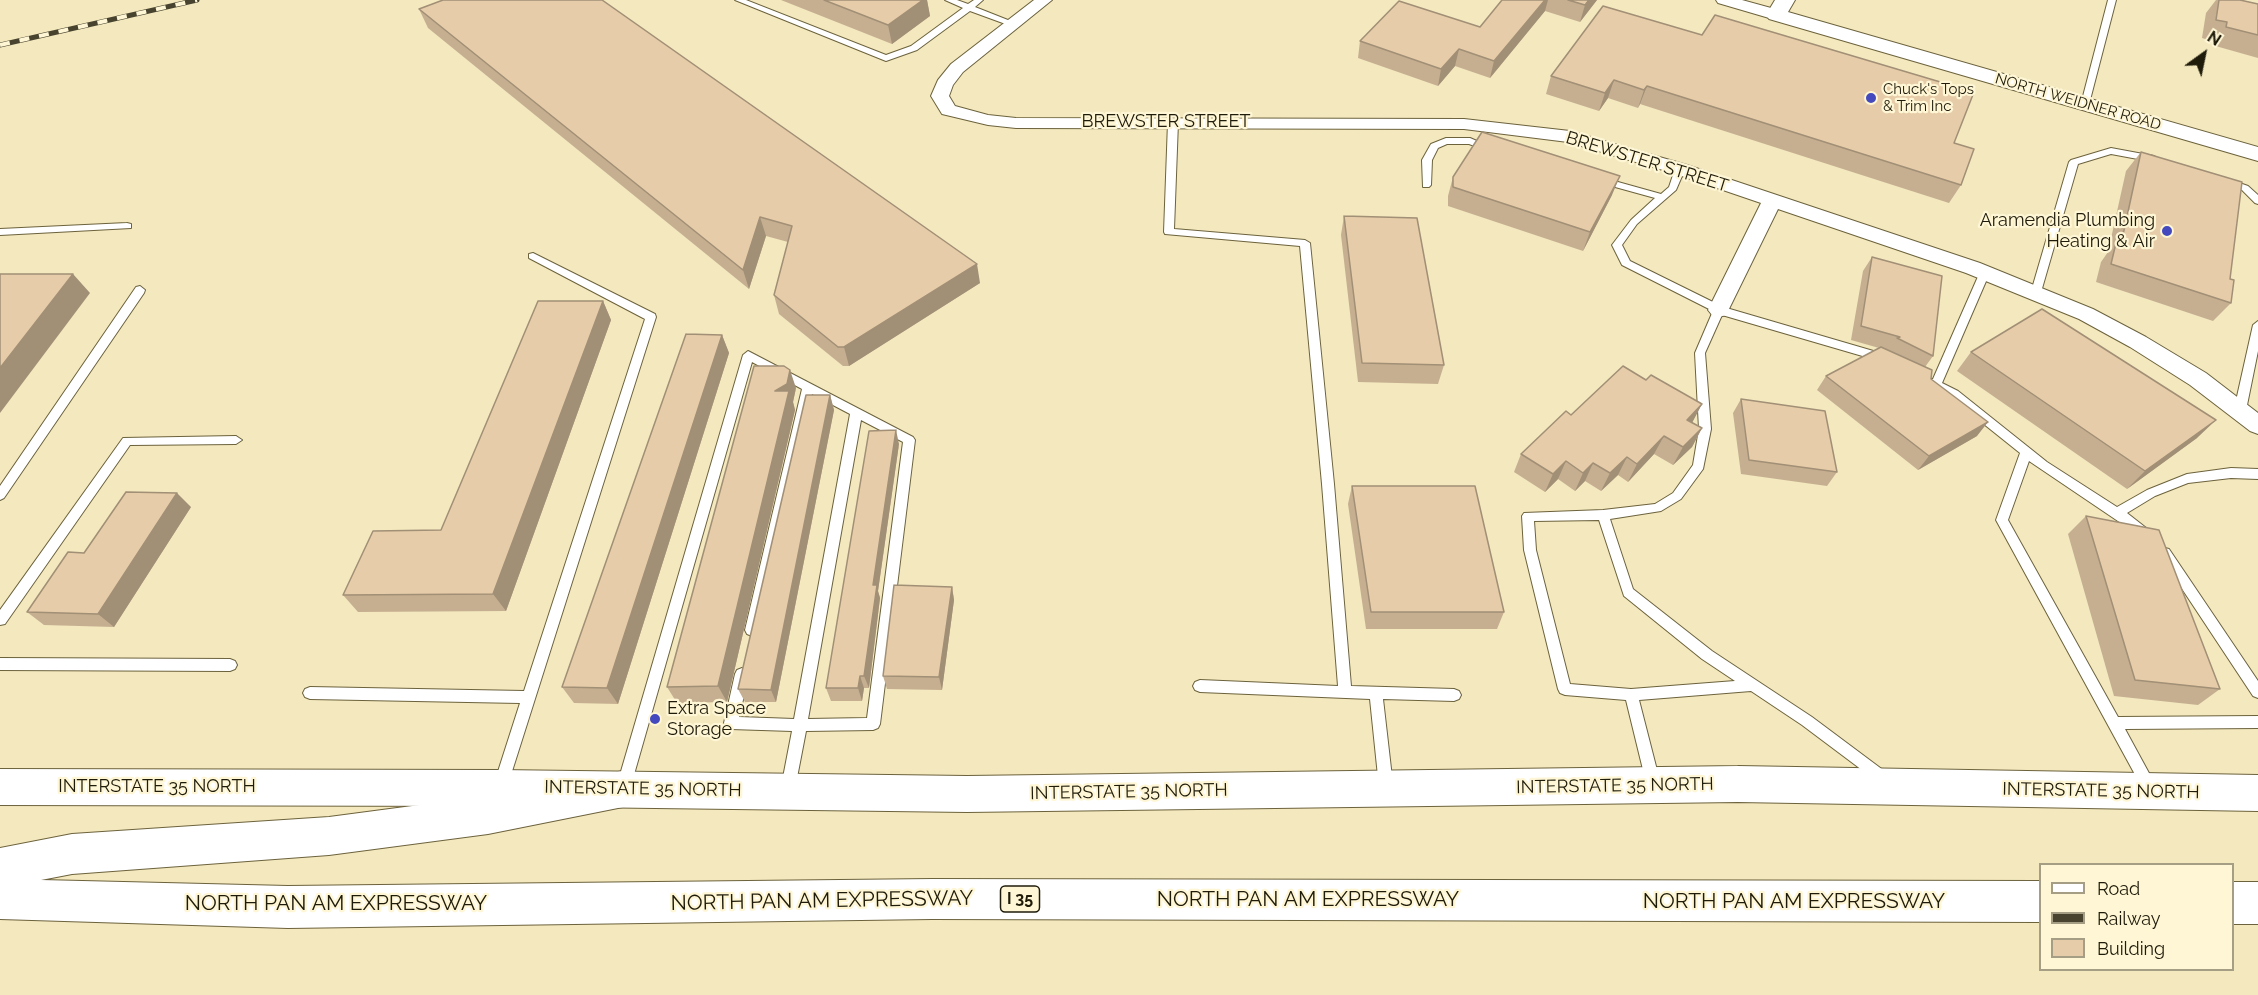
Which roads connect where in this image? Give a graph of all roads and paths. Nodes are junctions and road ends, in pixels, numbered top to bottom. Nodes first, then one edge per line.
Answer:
1 (739, 0) edge
2 (949, 0) edge
3 (979, 0) edge
4 (1044, 0) edge
5 (1724, 0) edge
6 (2112, 0) edge
7 (970, 7) junction
8 (1781, 8) edge
9 (1014, 24) junction
10 (2085, 104) junction
11 (1173, 122) junction
12 (1467, 133) junction
13 (1494, 150) edge
14 (2258, 154) edge
15 (2170, 163) edge
16 (1680, 169) junction
17 (1588, 177) edge
18 (2214, 177) edge
19 (1426, 185) dead end
20 (1661, 197) junction
21 (1772, 200) junction
22 (2258, 201) edge
23 (127, 226) dead end
24 (0, 232) edge
25 (533, 256) dead end
26 (1985, 272) junction
27 (140, 290) dead end
28 (2036, 292) junction
29 (1719, 310) junction
30 (2258, 325) edge
31 (1897, 364) edge
32 (1917, 375) edge
33 (1936, 385) junction
34 (808, 387) junction
35 (2240, 410) junction
36 (856, 412) junction
37 (2258, 425) edge
38 (236, 440) dead end
39 (2027, 451) junction
40 (2258, 474) edge
41 (0, 495) edge
42 (2116, 513) junction
43 (1603, 515) junction
44 (0, 620) edge
45 (750, 642) edge
46 (0, 664) edge
47 (744, 665) edge
48 (230, 666) dead end
49 (1752, 685) junction
50 (1200, 686) dead end
51 (2258, 692) edge
52 (310, 693) dead end
53 (1345, 693) junction
54 (1376, 693) junction
55 (1454, 695) dead end
56 (1631, 695) junction
57 (529, 697) junction
58 (2258, 722) edge
59 (2115, 723) junction
60 (800, 725) junction
61 (1654, 786) junction
62 (0, 787) edge
63 (499, 788) junction
64 (1895, 788) junction
65 (623, 789) junction
66 (1386, 789) junction
67 (787, 791) junction
68 (2152, 793) junction
69 (2258, 793) edge
70 (0, 868) edge
71 (0, 899) edge
72 (2039, 902) edge
73 (2234, 903) edge
74 (2258, 903) edge

1 - 7 lane
2 - 7 lane
3 - 7 lane
4 - 9 street
5 - 8 street
6 - 10 lane
7 - 9 lane
8 - 10 street, NORTH WEIDNER ROAD
9 - 11 street, BREWSTER STREET
10 - 14 street, NORTH WEIDNER ROAD
11 - 12 street, BREWSTER STREET
11 - 53 lane
12 - 13 lane
12 - 16 street, BREWSTER STREET
12 - 19 lane
15 - 28 lane
16 - 20 lane
16 - 21 street, BREWSTER STREET
17 - 20 lane
18 - 22 lane
20 - 29 lane
21 - 26 street, BREWSTER STREET
21 - 29 street
23 - 24 lane
25 - 57 lane
26 - 28 street, BREWSTER STREET
26 - 33 lane
27 - 41 lane
28 - 35 street, BREWSTER STREET
29 - 31 lane
29 - 43 lane
30 - 35 lane
32 - 33 lane
33 - 39 lane
34 - 36 lane
34 - 45 lane
34 - 65 lane
35 - 37 street, BREWSTER STREET
36 - 60 lane
36 - 60 lane
38 - 44 lane
39 - 42 lane
39 - 59 lane
40 - 42 lane
42 - 51 lane
43 - 49 lane
43 - 56 lane
46 - 48 lane
47 - 60 lane
49 - 56 lane
49 - 64 lane
50 - 53 lane
52 - 57 lane
53 - 54 lane
54 - 55 lane
54 - 66 lane
56 - 61 lane
57 - 63 lane
58 - 59 lane
59 - 68 lane
60 - 67 lane
61 - 64 main road, INTERSTATE 35 NORTH
61 - 66 main road, INTERSTATE 35 NORTH
62 - 63 main road, INTERSTATE 35 NORTH
63 - 65 main road, INTERSTATE 35 NORTH
64 - 68 main road, INTERSTATE 35 NORTH
65 - 67 main road, INTERSTATE 35 NORTH
65 - 70 main road
66 - 67 main road, INTERSTATE 35 NORTH
68 - 69 main road, INTERSTATE 35 NORTH
71 - 72 main road, NORTH PAN AM EXPRESSWAY / I 35
73 - 74 main road

